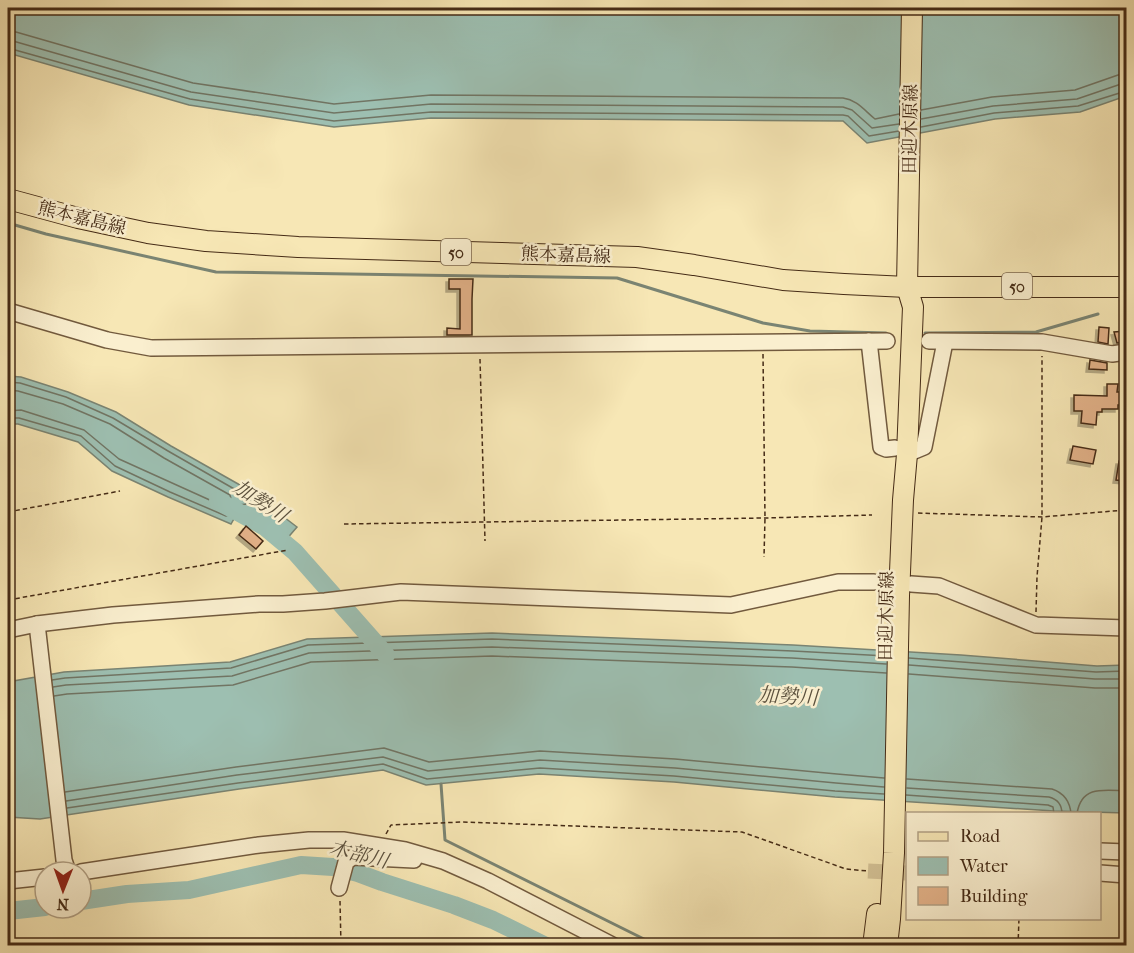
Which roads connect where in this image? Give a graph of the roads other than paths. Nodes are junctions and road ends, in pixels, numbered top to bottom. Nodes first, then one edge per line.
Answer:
1 (912, 8) edge
2 (8, 199) edge
3 (1117, 286) edge
4 (907, 287) junction
5 (1126, 298) edge
6 (8, 311) edge
7 (869, 341) junction
8 (887, 341) dead end
9 (929, 341) dead end
10 (945, 342) junction
11 (1126, 352) edge
12 (901, 451) junction
13 (874, 582) tunnel mouth
14 (911, 584) tunnel mouth
15 (37, 624) junction
16 (1126, 628) edge
17 (8, 630) edge
18 (889, 811) junction
19 (1101, 851) edge
20 (1126, 852) edge
21 (65, 860) edge
22 (443, 861) junction
23 (93, 870) edge
24 (1101, 873) edge
25 (1126, 874) edge
26 (33, 878) edge
27 (8, 881) edge
28 (339, 888) road end
29 (614, 945) edge
30 (873, 945) edge
31 (887, 945) edge

1 - 4 main road, 田迎木原線
2 - 4 main road, 熊本嘉島線 / 50
3 - 4 main road, 熊本嘉島線 / 50
3 - 5 street
4 - 12 main road, 田迎木原線
6 - 7 street
7 - 8 street
7 - 12 street
9 - 10 street
10 - 11 street
10 - 12 street
12 - 18 main road, 田迎木原線
13 - 15 street
14 - 16 street
15 - 17 street
15 - 21 street
18 - 30 main road, 田迎木原線
18 - 31 main road, 田迎木原線
19 - 20 street
22 - 23 street
22 - 28 street
22 - 29 street
24 - 25 street
26 - 27 street

